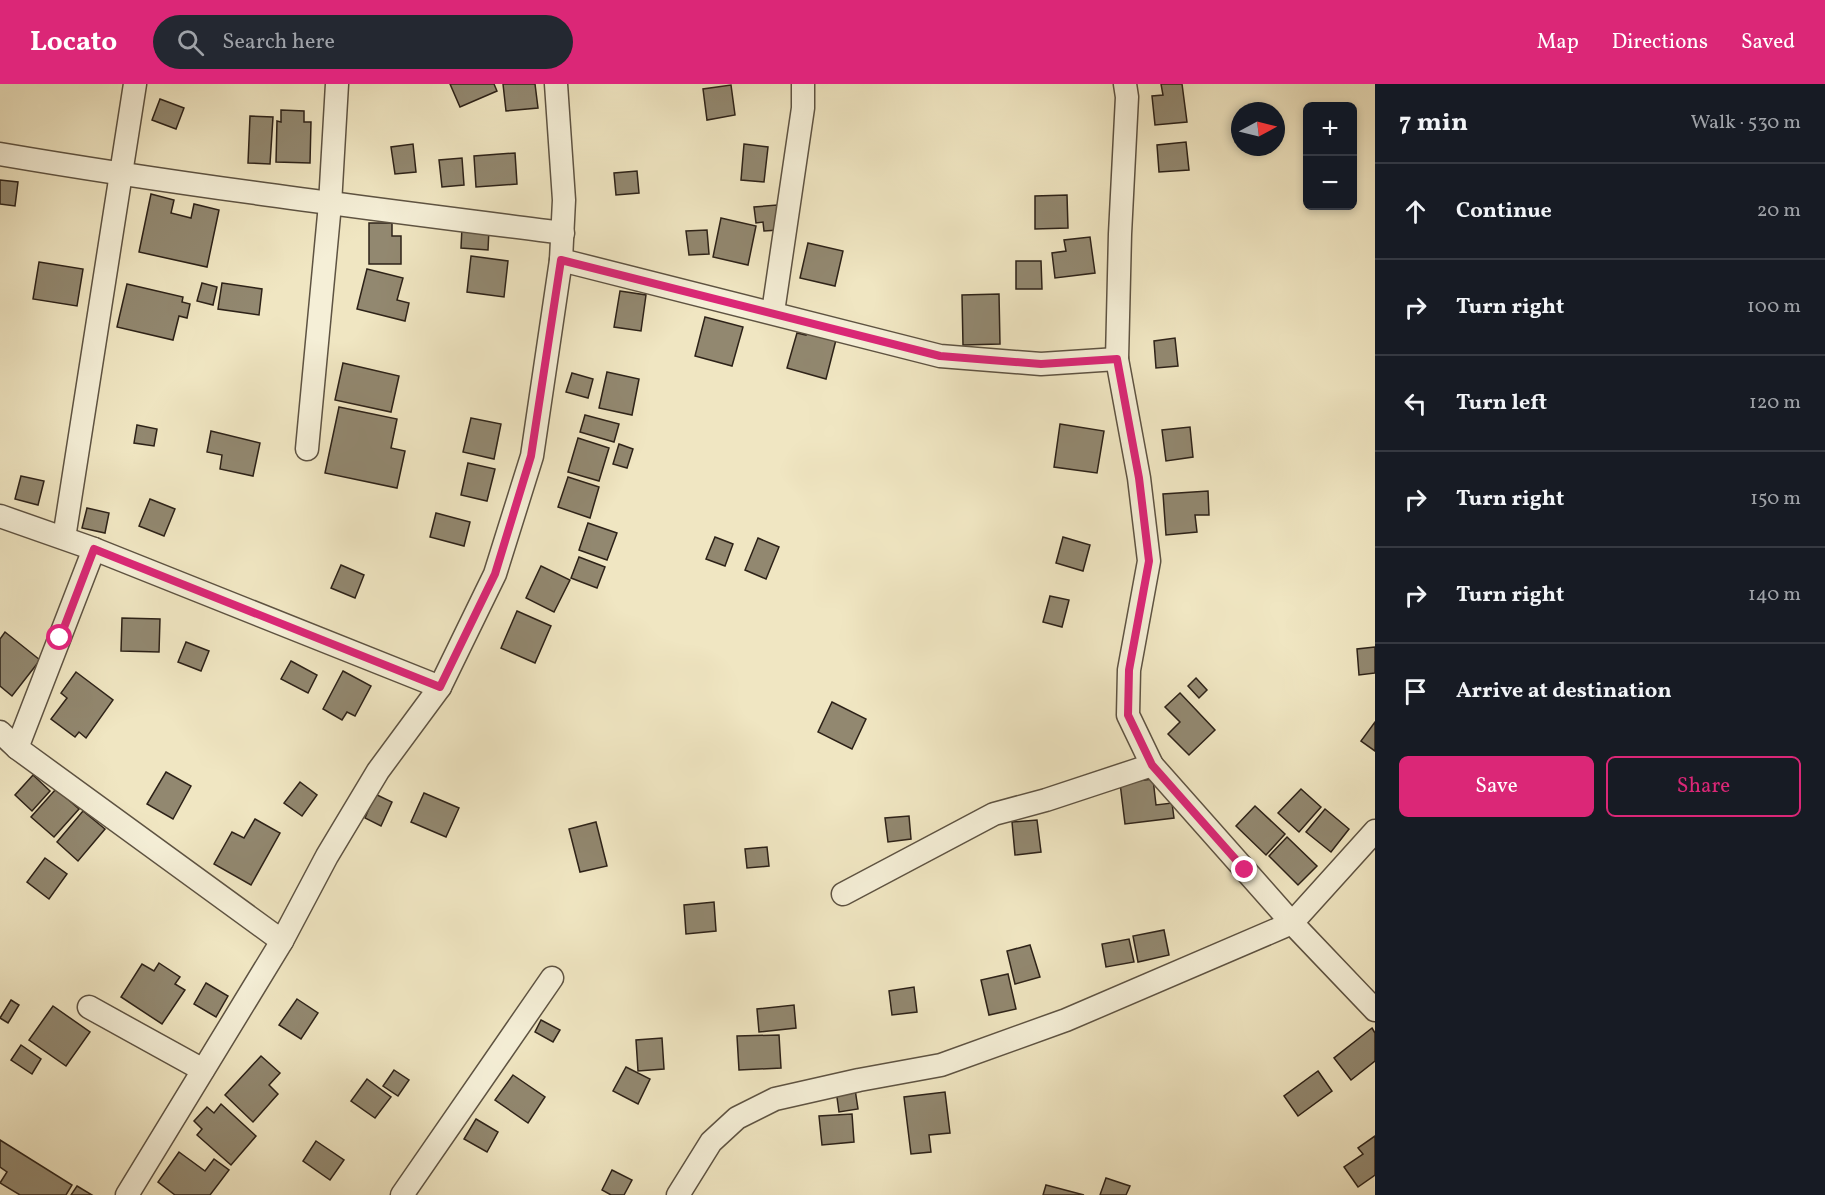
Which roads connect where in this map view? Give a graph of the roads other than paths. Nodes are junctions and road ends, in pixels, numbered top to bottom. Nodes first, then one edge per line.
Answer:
1 (135, 84) edge
2 (337, 84) edge
3 (556, 84) edge
4 (803, 84) edge
5 (1125, 84) edge
6 (0, 154) edge
7 (122, 174) junction
8 (330, 204) junction
9 (563, 233) junction
10 (561, 260) junction
11 (773, 312) junction
12 (1117, 359) junction
13 (307, 449) dead end
14 (0, 516) edge
15 (64, 538) junction
16 (94, 549) junction
17 (440, 687) junction
18 (0, 732) edge
19 (17, 748) junction
20 (1152, 765) junction
21 (1375, 831) edge
22 (843, 894) dead end
23 (1292, 923) junction
24 (282, 941) junction
25 (552, 978) dead end
26 (89, 1006) dead end
27 (1375, 1010) edge
28 (203, 1070) junction
29 (127, 1195) edge
30 (402, 1195) edge
31 (678, 1195) edge

1 - 7 street
2 - 8 street
3 - 9 street
4 - 11 street
5 - 12 street
6 - 7 street
7 - 8 street
7 - 15 street
8 - 9 street
8 - 13 street
9 - 10 street
10 - 11 street
10 - 17 street
11 - 12 street
12 - 20 street
14 - 15 street
15 - 16 street
16 - 17 street
16 - 19 street
17 - 24 street
18 - 19 street
19 - 24 street
20 - 22 street
20 - 23 street
21 - 23 street
23 - 27 street
23 - 31 street
24 - 28 street
25 - 30 street
26 - 28 street
28 - 29 street

